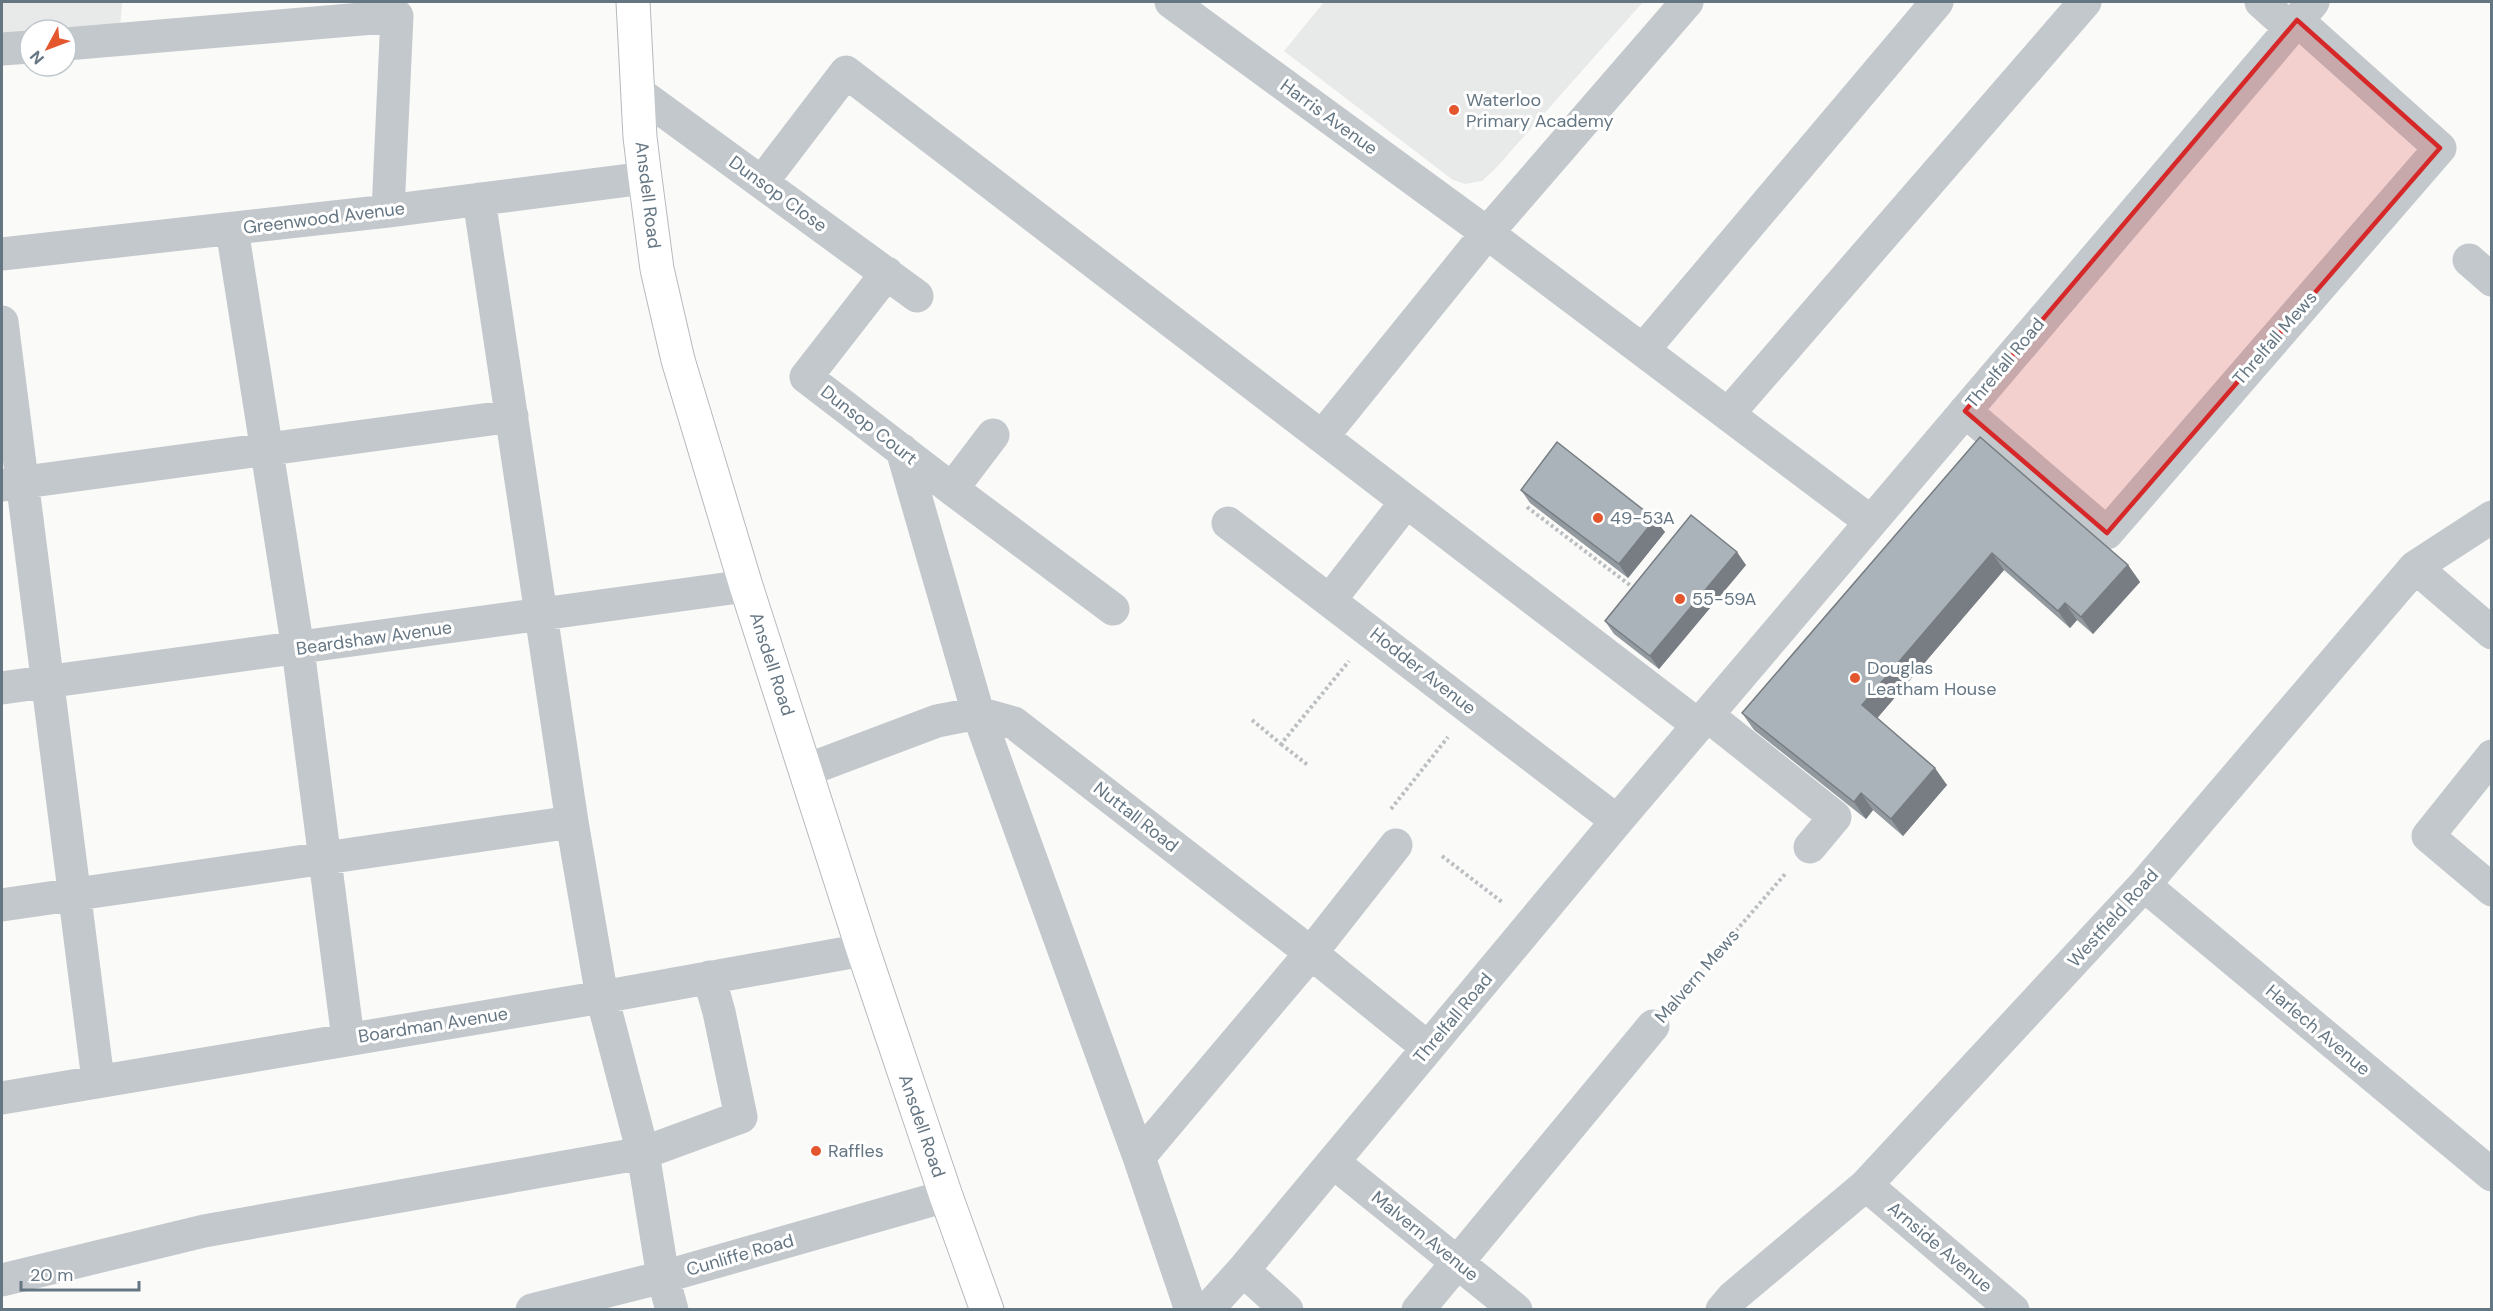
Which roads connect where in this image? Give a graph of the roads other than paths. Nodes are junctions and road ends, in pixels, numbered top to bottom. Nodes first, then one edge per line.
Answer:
1 (633, 2) edge
2 (1171, 2) edge
3 (1687, 2) edge
4 (1937, 2) edge
5 (2085, 2) edge
6 (2261, 2) edge
7 (2300, 16) edge
8 (78, 43) edge
9 (18, 48) edge
10 (2, 49) edge
11 (639, 93) junction
12 (645, 178) junction
13 (762, 182) junction
14 (479, 199) junction
15 (388, 211) junction
16 (232, 229) junction
17 (1487, 233) junction
18 (2, 254) edge
19 (887, 273) junction
20 (916, 296) dead end
21 (2, 322) edge
22 (1644, 349) junction
23 (1965, 411) junction
24 (1729, 413) junction
25 (512, 416) junction
26 (993, 435) dead end
27 (1322, 437) junction
28 (902, 450) junction
29 (267, 451) junction
30 (12, 483) edge
31 (952, 489) junction
32 (1406, 502) junction
33 (2492, 517) edge
34 (1871, 522) junction
35 (1228, 523) dead end
36 (2415, 567) junction
37 (746, 586) junction
38 (1330, 600) junction
39 (1113, 609) dead end
40 (541, 616) junction
41 (2492, 633) edge
42 (298, 649) junction
43 (48, 682) junction
44 (2, 688) edge
45 (978, 713) junction
46 (1703, 720) junction
47 (2492, 756) edge
48 (807, 770) junction
49 (1617, 821) junction
50 (572, 822) junction
51 (1396, 846) dead end
52 (1810, 847) road end
53 (325, 858) junction
54 (2144, 885) junction
55 (2492, 890) edge
56 (74, 894) junction
57 (2, 905) edge
58 (863, 950) junction
59 (1311, 953) junction
60 (709, 976) junction
61 (602, 997) junction
62 (1653, 1026) road end
63 (348, 1039) junction
64 (1428, 1048) junction
65 (99, 1080) junction
66 (2, 1098) edge
67 (643, 1153) junction
68 (1139, 1157) junction
69 (1333, 1162) junction
70 (2492, 1176) edge
71 (1866, 1185) junction
72 (946, 1196) junction
73 (1457, 1262) junction
74 (1243, 1270) junction
75 (663, 1277) junction
76 (2, 1280) edge
77 (532, 1310) edge
78 (672, 1310) edge
79 (987, 1310) edge
80 (1191, 1310) edge
81 (1207, 1310) edge
82 (1287, 1310) edge
83 (1418, 1310) edge
84 (1516, 1310) edge
85 (1722, 1310) edge
86 (2013, 1310) edge

1 - 11 main road, Ansdell Road
2 - 17 street, Harris Avenue
3 - 17 street
4 - 22 street
5 - 24 street
6 - 7 street
7 - 23 street, Threlfall Road
7 - 23 street, Threlfall Mews
8 - 15 street
9 - 10 street
11 - 12 main road, Ansdell Road
11 - 13 street, Dunsop Close
12 - 14 street, Greenwood Avenue
12 - 37 main road, Ansdell Road
13 - 19 street, Dunsop Close
13 - 27 street
14 - 15 street, Greenwood Avenue
14 - 25 street
15 - 16 street, Greenwood Avenue
16 - 18 street, Greenwood Avenue
16 - 29 street
17 - 22 street, Harris Avenue
17 - 27 street
19 - 20 street, Dunsop Close
19 - 28 street, Dunsop Court
21 - 30 street
22 - 24 street, Harris Avenue
23 - 34 street, Threlfall Road
24 - 34 street, Harris Avenue
25 - 29 street
25 - 40 street
26 - 31 street
27 - 32 street
28 - 31 street, Dunsop Court
28 - 45 street
29 - 30 street
29 - 42 street
30 - 43 street
31 - 39 street, Dunsop Court
32 - 38 street
32 - 46 street
33 - 36 street, Westfield Road
34 - 46 street, Threlfall Road
35 - 38 street, Hodder Avenue
36 - 41 street
36 - 54 street, Westfield Road
37 - 40 street, Beardshaw Avenue
37 - 48 main road, Ansdell Road
38 - 49 street, Hodder Avenue
40 - 42 street, Beardshaw Avenue
40 - 50 street
42 - 43 street, Beardshaw Avenue
42 - 53 street
43 - 44 street, Beardshaw Avenue
43 - 56 street
45 - 48 street, Nuttall Road
45 - 59 street, Nuttall Road
45 - 68 street
46 - 49 street, Threlfall Road
46 - 52 street
47 - 55 street
48 - 58 main road, Ansdell Road
49 - 64 street, Threlfall Road
50 - 53 street
50 - 61 street
51 - 59 street
53 - 56 street
53 - 63 street
54 - 70 street, Harlech Avenue
54 - 71 street, Westfield Road
56 - 57 street
56 - 65 street
58 - 60 street, Boardman Avenue
58 - 72 main road, Ansdell Road
59 - 64 street, Nuttall Road
59 - 68 street
60 - 61 street, Boardman Avenue
60 - 67 street
61 - 63 street, Boardman Avenue
61 - 67 street
62 - 73 street, Malvern Mews
63 - 65 street, Boardman Avenue
64 - 69 street, Threlfall Road
65 - 66 street, Boardman Avenue
67 - 75 street
67 - 76 street
68 - 80 street
69 - 73 street, Malvern Avenue
69 - 74 street, Threlfall Road
71 - 85 street, Westfield Road
71 - 86 street, Arnside Avenue
72 - 75 street, Cunliffe Road
72 - 79 main road, Ansdell Road
73 - 83 street, Malvern Mews
73 - 84 street, Malvern Avenue
74 - 81 street, Threlfall Road
74 - 82 street
75 - 77 street, Cunliffe Road
75 - 78 street

